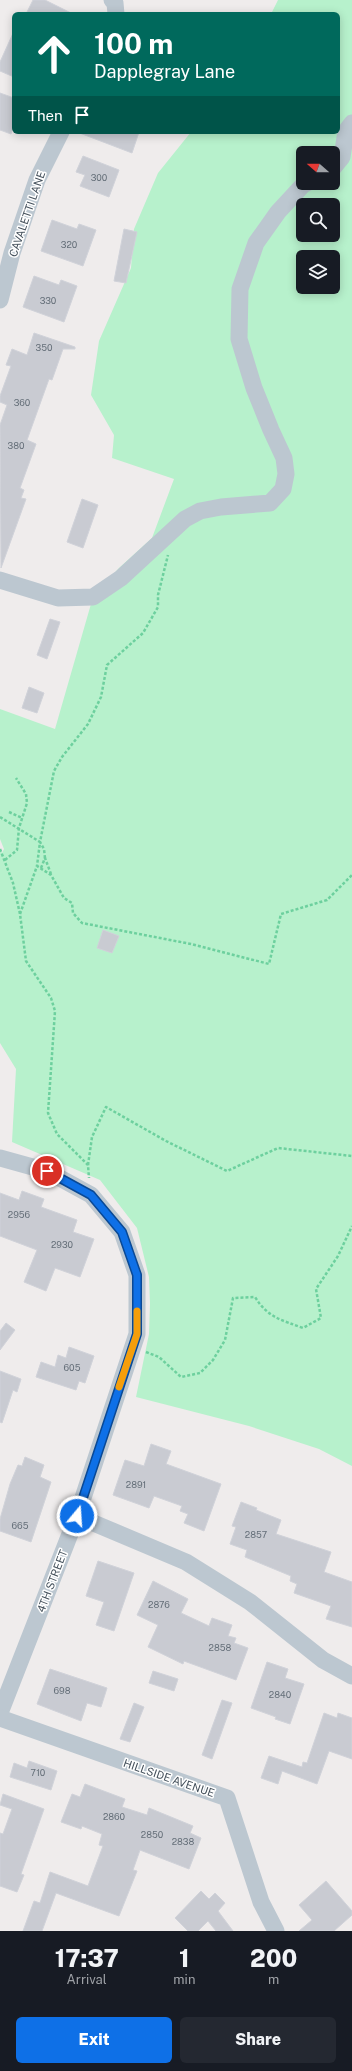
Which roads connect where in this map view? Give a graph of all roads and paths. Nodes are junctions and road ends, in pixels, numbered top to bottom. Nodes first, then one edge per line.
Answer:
1 (112, 0) edge
2 (116, 12) edge
3 (352, 123) edge
4 (60, 134) edge
5 (340, 159) edge
6 (298, 190) edge
7 (0, 300) edge
8 (167, 534) junction
9 (0, 580) edge
10 (16, 778) dead end
11 (9, 812) dead end
12 (0, 817) edge
13 (22, 818) junction
14 (19, 828) junction
15 (40, 842) junction
16 (0, 849) edge
17 (45, 858) junction
18 (5, 860) junction
19 (37, 866) junction
20 (41, 868) junction
21 (352, 874) edge
22 (51, 875) junction
23 (20, 914) junction
24 (352, 1156) edge
25 (0, 1158) edge
26 (88, 1165) junction
27 (91, 1195) junction
28 (352, 1226) edge
29 (135, 1340) junction
30 (77, 1516) junction
31 (352, 1676) edge
32 (0, 1713) edge
33 (0, 1718) edge
34 (276, 1931) edge

1 - 2 street
3 - 5 street
4 - 7 street, CAVALETTI LANE
6 - 8 street
8 - 9 street
8 - 15 path
10 - 13 path
11 - 13 path
12 - 14 path
13 - 14 path
14 - 15 path
14 - 18 path
15 - 17 path
15 - 19 path
16 - 18 path
17 - 20 path
17 - 22 path
18 - 23 path
19 - 20 path
19 - 23 path
20 - 22 path
21 - 22 path
23 - 26 path
24 - 26 path
25 - 27 street
26 - 27 path
27 - 29 street, 4TH STREET
28 - 29 path
29 - 30 street, 4TH STREET
30 - 31 street
30 - 32 street, 4TH STREET
33 - 34 street, HILLSIDE AVENUE

